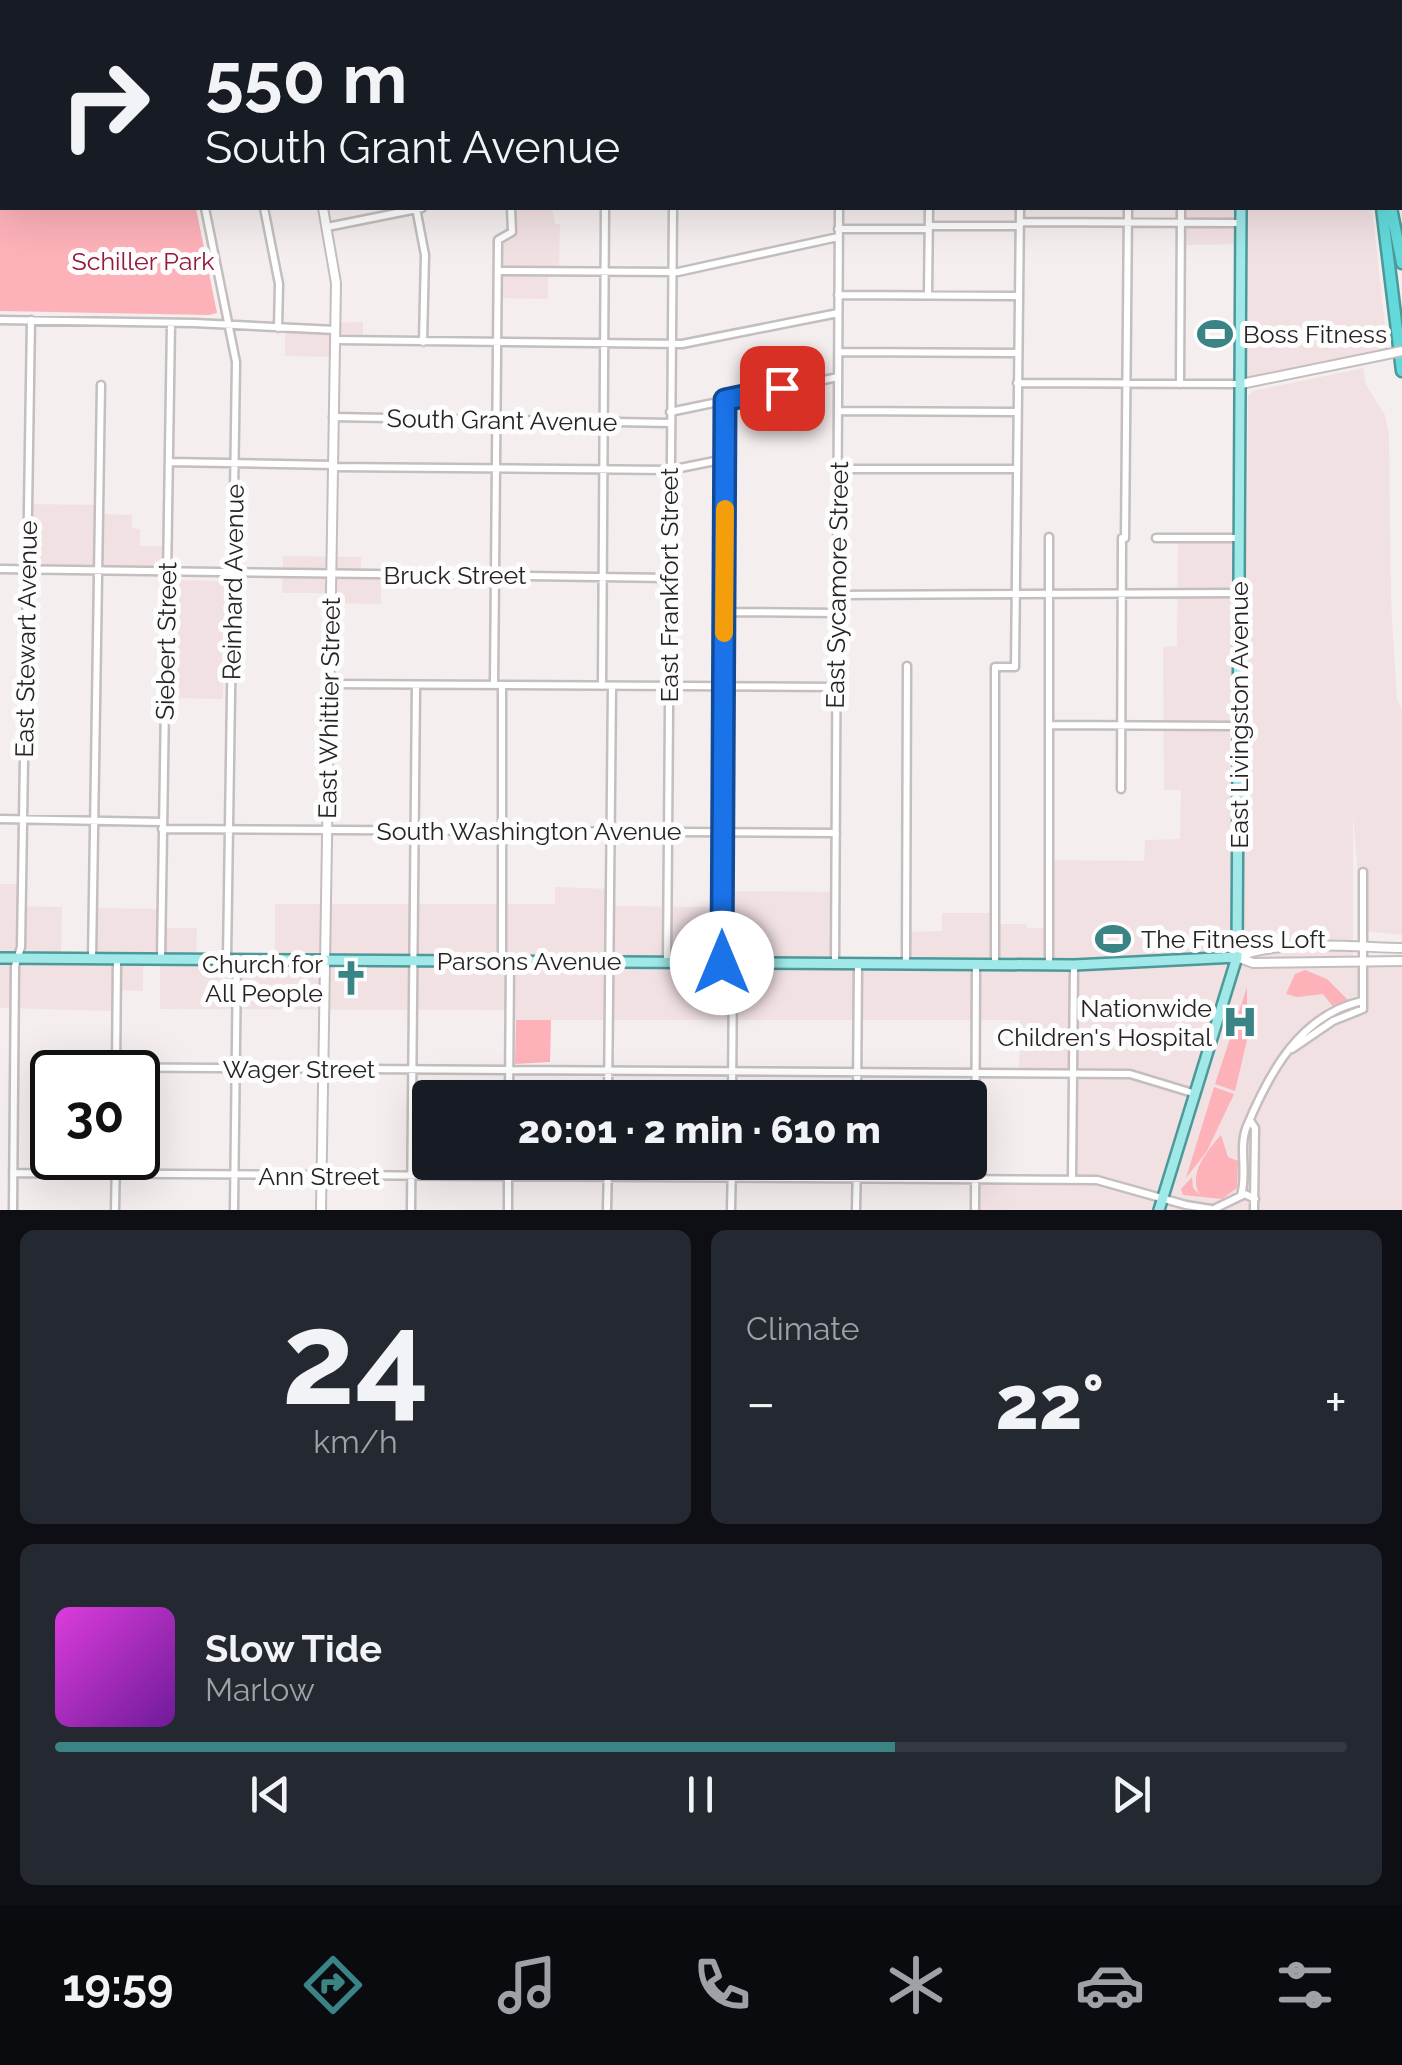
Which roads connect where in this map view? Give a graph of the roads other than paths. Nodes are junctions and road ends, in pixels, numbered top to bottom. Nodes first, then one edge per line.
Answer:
1 (205, 210) edge
2 (264, 210) edge
3 (323, 210) edge
4 (408, 210) edge
5 (418, 210) edge
6 (510, 210) edge
7 (604, 210) edge
8 (673, 210) edge
9 (839, 210) edge
10 (929, 210) edge
11 (1020, 210) edge
12 (1128, 210) edge
13 (1182, 210) edge
14 (1241, 210) edge
15 (1382, 210) edge
16 (1391, 210) edge
17 (1128, 222) junction
18 (1182, 222) junction
19 (1241, 223) junction
20 (1020, 224) junction
21 (327, 227) junction
22 (928, 227) junction
23 (838, 233) junction
24 (1402, 264) edge
25 (498, 272) junction
26 (606, 272) junction
27 (672, 272) junction
28 (838, 294) junction
29 (928, 295) junction
30 (1018, 296) junction
31 (838, 312) junction
32 (0, 320) edge
33 (31, 320) junction
34 (171, 323) junction
35 (229, 326) junction
36 (278, 328) junction
37 (335, 330) junction
38 (335, 340) junction
39 (423, 342) junction
40 (497, 343) junction
41 (605, 344) junction
42 (671, 344) junction
43 (1402, 351) edge
44 (838, 352) junction
45 (1017, 353) junction
46 (1402, 371) edge
47 (838, 377) junction
48 (1017, 382) junction
49 (1126, 384) junction
50 (1180, 384) junction
51 (1241, 384) junction
52 (101, 386) dead end
53 (725, 400) junction
54 (839, 411) junction
55 (670, 412) junction
56 (1016, 412) junction
57 (334, 417) junction
58 (496, 419) junction
59 (604, 422) junction
60 (670, 423) junction
61 (725, 459) junction
62 (169, 462) junction
63 (235, 463) junction
64 (333, 466) junction
65 (839, 468) junction
66 (1016, 469) junction
67 (496, 470) junction
68 (670, 470) junction
69 (604, 471) junction
70 (1049, 537) dead end
71 (1156, 538) dead end
72 (1240, 538) junction
73 (0, 569) edge
74 (28, 570) junction
75 (98, 570) junction
76 (167, 572) junction
77 (233, 573) junction
78 (331, 574) junction
79 (494, 576) junction
80 (603, 578) junction
81 (670, 578) junction
82 (1049, 594) junction
83 (1122, 594) junction
84 (1240, 594) junction
85 (837, 595) junction
86 (1016, 596) junction
87 (724, 612) junction
88 (837, 613) junction
89 (906, 666) dead end
90 (329, 684) junction
91 (416, 684) junction
92 (498, 685) junction
93 (668, 685) junction
94 (602, 686) junction
95 (612, 686) junction
96 (724, 686) junction
97 (836, 687) junction
98 (1049, 725) junction
99 (1121, 726) junction
100 (1240, 726) junction
101 (1121, 788) dead end
102 (0, 819) edge
103 (23, 820) junction
104 (93, 820) junction
105 (162, 825) junction
106 (229, 830) junction
107 (327, 830) junction
108 (414, 831) junction
109 (502, 831) junction
110 (611, 832) junction
111 (667, 832) junction
112 (723, 832) junction
113 (836, 833) junction
114 (1363, 872) dead end
115 (1363, 947) junction
116 (1402, 948) edge
117 (1237, 957) junction
118 (0, 958) edge
119 (18, 958) junction
120 (161, 958) junction
121 (92, 959) junction
122 (118, 959) junction
123 (232, 959) junction
124 (324, 960) junction
125 (414, 960) junction
126 (506, 961) junction
127 (1363, 961) junction
128 (1402, 961) edge
129 (610, 962) junction
130 (666, 962) junction
131 (728, 963) junction
132 (835, 963) junction
133 (858, 964) junction
134 (906, 964) junction
135 (976, 964) junction
136 (994, 964) junction
137 (1049, 964) junction
138 (1074, 964) junction
139 (116, 1050) edge
140 (236, 1068) junction
141 (160, 1069) edge
142 (323, 1069) junction
143 (414, 1070) junction
144 (509, 1071) junction
145 (608, 1072) junction
146 (732, 1072) junction
147 (857, 1073) junction
148 (976, 1073) junction
149 (1073, 1074) junction
150 (414, 1080) edge
151 (509, 1080) edge
152 (608, 1080) edge
153 (732, 1080) edge
154 (857, 1080) edge
155 (976, 1080) edge
156 (1196, 1094) junction
157 (1251, 1122) junction
158 (160, 1174) edge
159 (13, 1175) junction
160 (30, 1175) edge
161 (235, 1175) junction
162 (0, 1176) edge
163 (322, 1176) junction
164 (412, 1177) joint
165 (116, 1180) edge
166 (508, 1180) edge
167 (608, 1180) edge
168 (732, 1180) edge
169 (856, 1180) edge
170 (976, 1180) edge
171 (987, 1180) edge
172 (1072, 1180) junction
173 (1240, 1196) junction
174 (1163, 1198) junction
175 (1257, 1206) edge
176 (13, 1210) edge
177 (116, 1210) edge
178 (234, 1210) edge
179 (321, 1210) edge
180 (411, 1210) edge
181 (508, 1210) edge
182 (607, 1210) edge
183 (731, 1210) edge
184 (856, 1210) edge
185 (975, 1210) edge
186 (1159, 1210) edge
187 (1215, 1210) edge
188 (1237, 1210) edge

1 - 35 street, Reinhard Avenue
2 - 36 street
3 - 21 street, East Whittier Street
4 - 21 street
5 - 39 street
6 - 25 street
7 - 26 street
8 - 27 street, East Frankfort Street
9 - 23 street, East Sycamore Street
10 - 22 street
11 - 20 street
12 - 17 street
13 - 18 street
14 - 19 main road, East Livingston Avenue
15 - 46 highway
16 - 24 highway
17 - 18 street
17 - 20 street
17 - 49 street
18 - 19 street
18 - 50 street
19 - 51 main road, East Livingston Avenue
20 - 22 street
20 - 30 street
21 - 37 street, East Whittier Street
22 - 23 street
22 - 29 street
23 - 27 street
23 - 28 street, East Sycamore Street
25 - 26 street
25 - 40 street
26 - 27 street
26 - 41 street
27 - 42 street, East Frankfort Street
28 - 29 street
28 - 31 street, East Sycamore Street
29 - 30 street
30 - 45 street
31 - 42 street
31 - 44 street, East Sycamore Street
32 - 33 street
33 - 34 street
33 - 74 street, East Stewart Avenue
34 - 35 street
34 - 62 street, Siebert Street
35 - 36 street
35 - 63 street, Reinhard Avenue
36 - 37 street
37 - 38 street, East Whittier Street
38 - 39 street
38 - 57 street, East Whittier Street
39 - 40 street
40 - 41 street
40 - 58 street
41 - 42 street
41 - 59 street
42 - 55 street, East Frankfort Street
43 - 51 street, bridge
44 - 45 street
44 - 47 street, East Sycamore Street
45 - 48 street
47 - 53 street
47 - 54 street, East Sycamore Street
48 - 49 street
48 - 56 street
49 - 50 street
49 - 83 street
50 - 51 street
51 - 72 main road, East Livingston Avenue
52 - 75 street
53 - 55 street
53 - 61 street
54 - 56 street
54 - 65 street, East Sycamore Street
55 - 60 street, East Frankfort Street
56 - 66 street
57 - 58 street, South Grant Avenue
57 - 64 street, East Whittier Street
58 - 59 street, South Grant Avenue
58 - 67 street
59 - 60 street, South Grant Avenue
59 - 69 street
60 - 68 street, East Frankfort Street
61 - 68 street
61 - 87 street
62 - 63 street
62 - 76 street, Siebert Street
63 - 64 street
63 - 77 street, Reinhard Avenue
64 - 67 street
64 - 78 street, East Whittier Street
65 - 66 street
65 - 85 street, East Sycamore Street
66 - 86 street
67 - 69 street
67 - 79 street
68 - 69 street
68 - 81 street, East Frankfort Street
69 - 80 street
70 - 82 street
71 - 72 street
72 - 84 main road, East Livingston Avenue
73 - 74 street, Bruck Street
74 - 75 street, Bruck Street
74 - 103 street, East Stewart Avenue
75 - 76 street, Bruck Street
75 - 104 street
76 - 77 street, Bruck Street
76 - 105 street, Siebert Street
77 - 78 street, Bruck Street
77 - 106 street, Reinhard Avenue
78 - 79 street, Bruck Street
78 - 90 street, East Whittier Street
79 - 80 street, Bruck Street
79 - 92 street
80 - 81 street, Bruck Street
80 - 94 street
81 - 93 street, East Frankfort Street
82 - 83 street
82 - 86 street
82 - 98 street
83 - 84 street
83 - 99 street
84 - 100 main road, East Livingston Avenue
85 - 86 street
85 - 88 street, East Sycamore Street
86 - 136 street
87 - 88 street
87 - 96 street
88 - 97 street, East Sycamore Street
89 - 134 street
90 - 91 street
90 - 107 street, East Whittier Street
91 - 92 street
91 - 108 street
92 - 94 street
92 - 109 street
93 - 95 street
93 - 96 street
93 - 111 street, East Frankfort Street
94 - 95 street
95 - 110 street
96 - 97 street
96 - 112 street
97 - 113 street, East Sycamore Street
98 - 99 street
98 - 137 street
99 - 100 street
99 - 101 street
100 - 117 main road, East Livingston Avenue
102 - 103 street, South Washington Avenue
103 - 104 street, South Washington Avenue
103 - 119 street, East Stewart Avenue
104 - 105 street, South Washington Avenue
104 - 121 street
105 - 106 street, South Washington Avenue
105 - 120 street, Siebert Street
106 - 107 street, South Washington Avenue
106 - 123 street, Reinhard Avenue
107 - 108 street, South Washington Avenue
107 - 124 street, East Whittier Street
108 - 109 street, South Washington Avenue
108 - 125 street
109 - 110 street, South Washington Avenue
109 - 126 street
110 - 111 street, South Washington Avenue
110 - 129 street
111 - 112 street, South Washington Avenue
111 - 130 street, East Frankfort Street
112 - 113 street, South Washington Avenue
112 - 131 street
113 - 132 street, East Sycamore Street
114 - 115 street
115 - 116 street, Parsons Avenue
115 - 117 street, Parsons Avenue
115 - 127 street
117 - 127 street, Parsons Avenue
117 - 138 main road, Parsons Avenue
117 - 156 main road, East Livingston Avenue
118 - 119 main road, Parsons Avenue
119 - 121 main road, Parsons Avenue
119 - 159 street, East Stewart Avenue
120 - 122 main road, Parsons Avenue
120 - 123 main road, Parsons Avenue
121 - 122 main road, Parsons Avenue
122 - 139 street
123 - 124 main road, Parsons Avenue
123 - 140 street, Reinhard Avenue
124 - 125 main road, Parsons Avenue
124 - 142 street, East Whittier Street
125 - 126 main road, Parsons Avenue
125 - 143 street
126 - 129 main road, Parsons Avenue
126 - 144 street
127 - 128 street, Parsons Avenue
127 - 157 street
129 - 130 main road, Parsons Avenue
129 - 145 street
130 - 131 main road, Parsons Avenue
131 - 132 main road, Parsons Avenue
131 - 146 street
132 - 133 main road, Parsons Avenue
133 - 134 main road, Parsons Avenue
133 - 147 street
134 - 135 main road, Parsons Avenue
135 - 136 main road, Parsons Avenue
135 - 148 street
136 - 137 main road, Parsons Avenue
137 - 138 main road, Parsons Avenue
138 - 149 street
140 - 141 street, Wager Street
140 - 142 street, Wager Street
140 - 161 street, Reinhard Avenue
142 - 143 street, Wager Street
142 - 163 street, East Whittier Street
143 - 144 street, Wager Street
143 - 150 street
144 - 145 street, Wager Street
144 - 151 street
145 - 146 street, Wager Street
145 - 152 street
146 - 147 street, Wager Street
146 - 153 street
147 - 148 street, Wager Street
147 - 154 street
148 - 149 street, Wager Street
148 - 155 street
149 - 156 street, Wager Street
149 - 172 street
156 - 174 main road, East Livingston Avenue
157 - 173 street
157 - 175 street
158 - 161 street, Ann Street
159 - 160 street, Ann Street
159 - 162 street, Ann Street
159 - 176 street, East Stewart Avenue
161 - 163 street, Ann Street
161 - 178 street, Reinhard Avenue
163 - 164 street, Ann Street
163 - 179 street, East Whittier Street
164 - 180 street
165 - 177 street
166 - 181 street
167 - 182 street
168 - 183 street
169 - 184 street
170 - 185 street
171 - 172 street, Ann Street
172 - 174 street, Ann Street
173 - 175 street
173 - 187 street
173 - 188 street
174 - 186 main road, East Livingston Avenue
174 - 187 street, Ann Street

